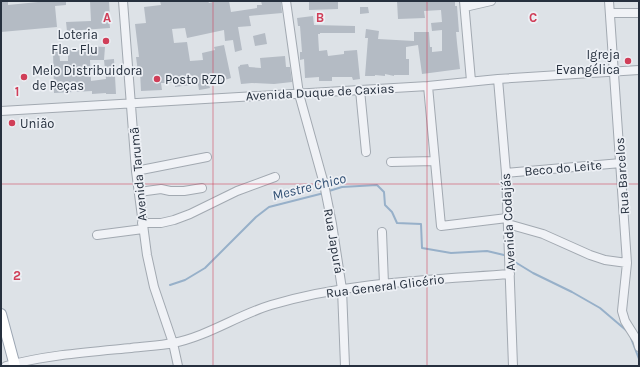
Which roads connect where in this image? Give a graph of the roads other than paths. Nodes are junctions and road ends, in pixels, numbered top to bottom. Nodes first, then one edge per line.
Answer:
1 (123, 1) edge
2 (286, 1) edge
3 (491, 1) edge
4 (609, 1) edge
5 (464, 4) edge
6 (610, 13) junction
7 (639, 13) edge
8 (639, 70) edge
9 (614, 72) junction
10 (498, 79) junction
11 (471, 81) junction
12 (428, 86) junction
13 (360, 90) junction
14 (298, 94) junction
15 (131, 103) junction
16 (1, 111) edge
17 (366, 152) dead end
18 (208, 157) dead end
19 (434, 161) junction
20 (391, 162) dead end
21 (621, 163) junction
22 (136, 170) junction
23 (506, 173) junction
24 (276, 177) dead end
25 (202, 188) dead end
26 (138, 192) junction
27 (508, 221) junction
28 (142, 226) junction
29 (382, 232) dead end
30 (97, 235) dead end
31 (627, 262) junction
32 (510, 274) junction
33 (384, 284) junction
34 (342, 289) junction
35 (1, 314) edge
36 (638, 342) edge
37 (173, 344) junction
38 (12, 365) edge
39 (178, 366) edge
40 (345, 366) edge
41 (513, 366) edge

1 - 15 street, Avenida Tarumã
2 - 14 street, Rua Japurá
3 - 5 street
4 - 6 street, Rua Barcelos
5 - 11 street
6 - 7 street
6 - 9 street, Rua Barcelos
8 - 9 street, Avenida Duque de Caxias
9 - 10 street, Avenida Duque de Caxias
9 - 21 street, Rua Barcelos
10 - 11 street, Avenida Duque de Caxias
10 - 23 street, Avenida Codajás
11 - 12 street, Avenida Duque de Caxias
12 - 13 street, Avenida Duque de Caxias
12 - 19 street
13 - 14 street, Avenida Duque de Caxias
13 - 17 street
14 - 15 street, Avenida Duque de Caxias
14 - 34 street, Rua Japurá
15 - 16 street, Avenida Duque de Caxias
15 - 22 street, Avenida Tarumã
18 - 22 street
19 - 20 street
19 - 27 street
21 - 23 street, Beco do Leite
21 - 31 street, Rua Barcelos
22 - 26 street, Avenida Tarumã
23 - 27 street, Avenida Codajás
24 - 28 street
25 - 26 street
26 - 28 street, Avenida Tarumã
27 - 31 street
27 - 32 street, Avenida Codajás
28 - 30 street
28 - 37 street, Avenida Tarumã
29 - 33 street
31 - 36 street, Rua Barcelos
32 - 33 street, Rua General Glicério
32 - 41 street, Avenida Codajás
33 - 34 street, Rua General Glicério
34 - 37 street, Rua General Glicério
34 - 40 street, Rua Japurá
35 - 38 main road
37 - 38 street, Rua General Glicério
37 - 39 street, Avenida Tarumã

